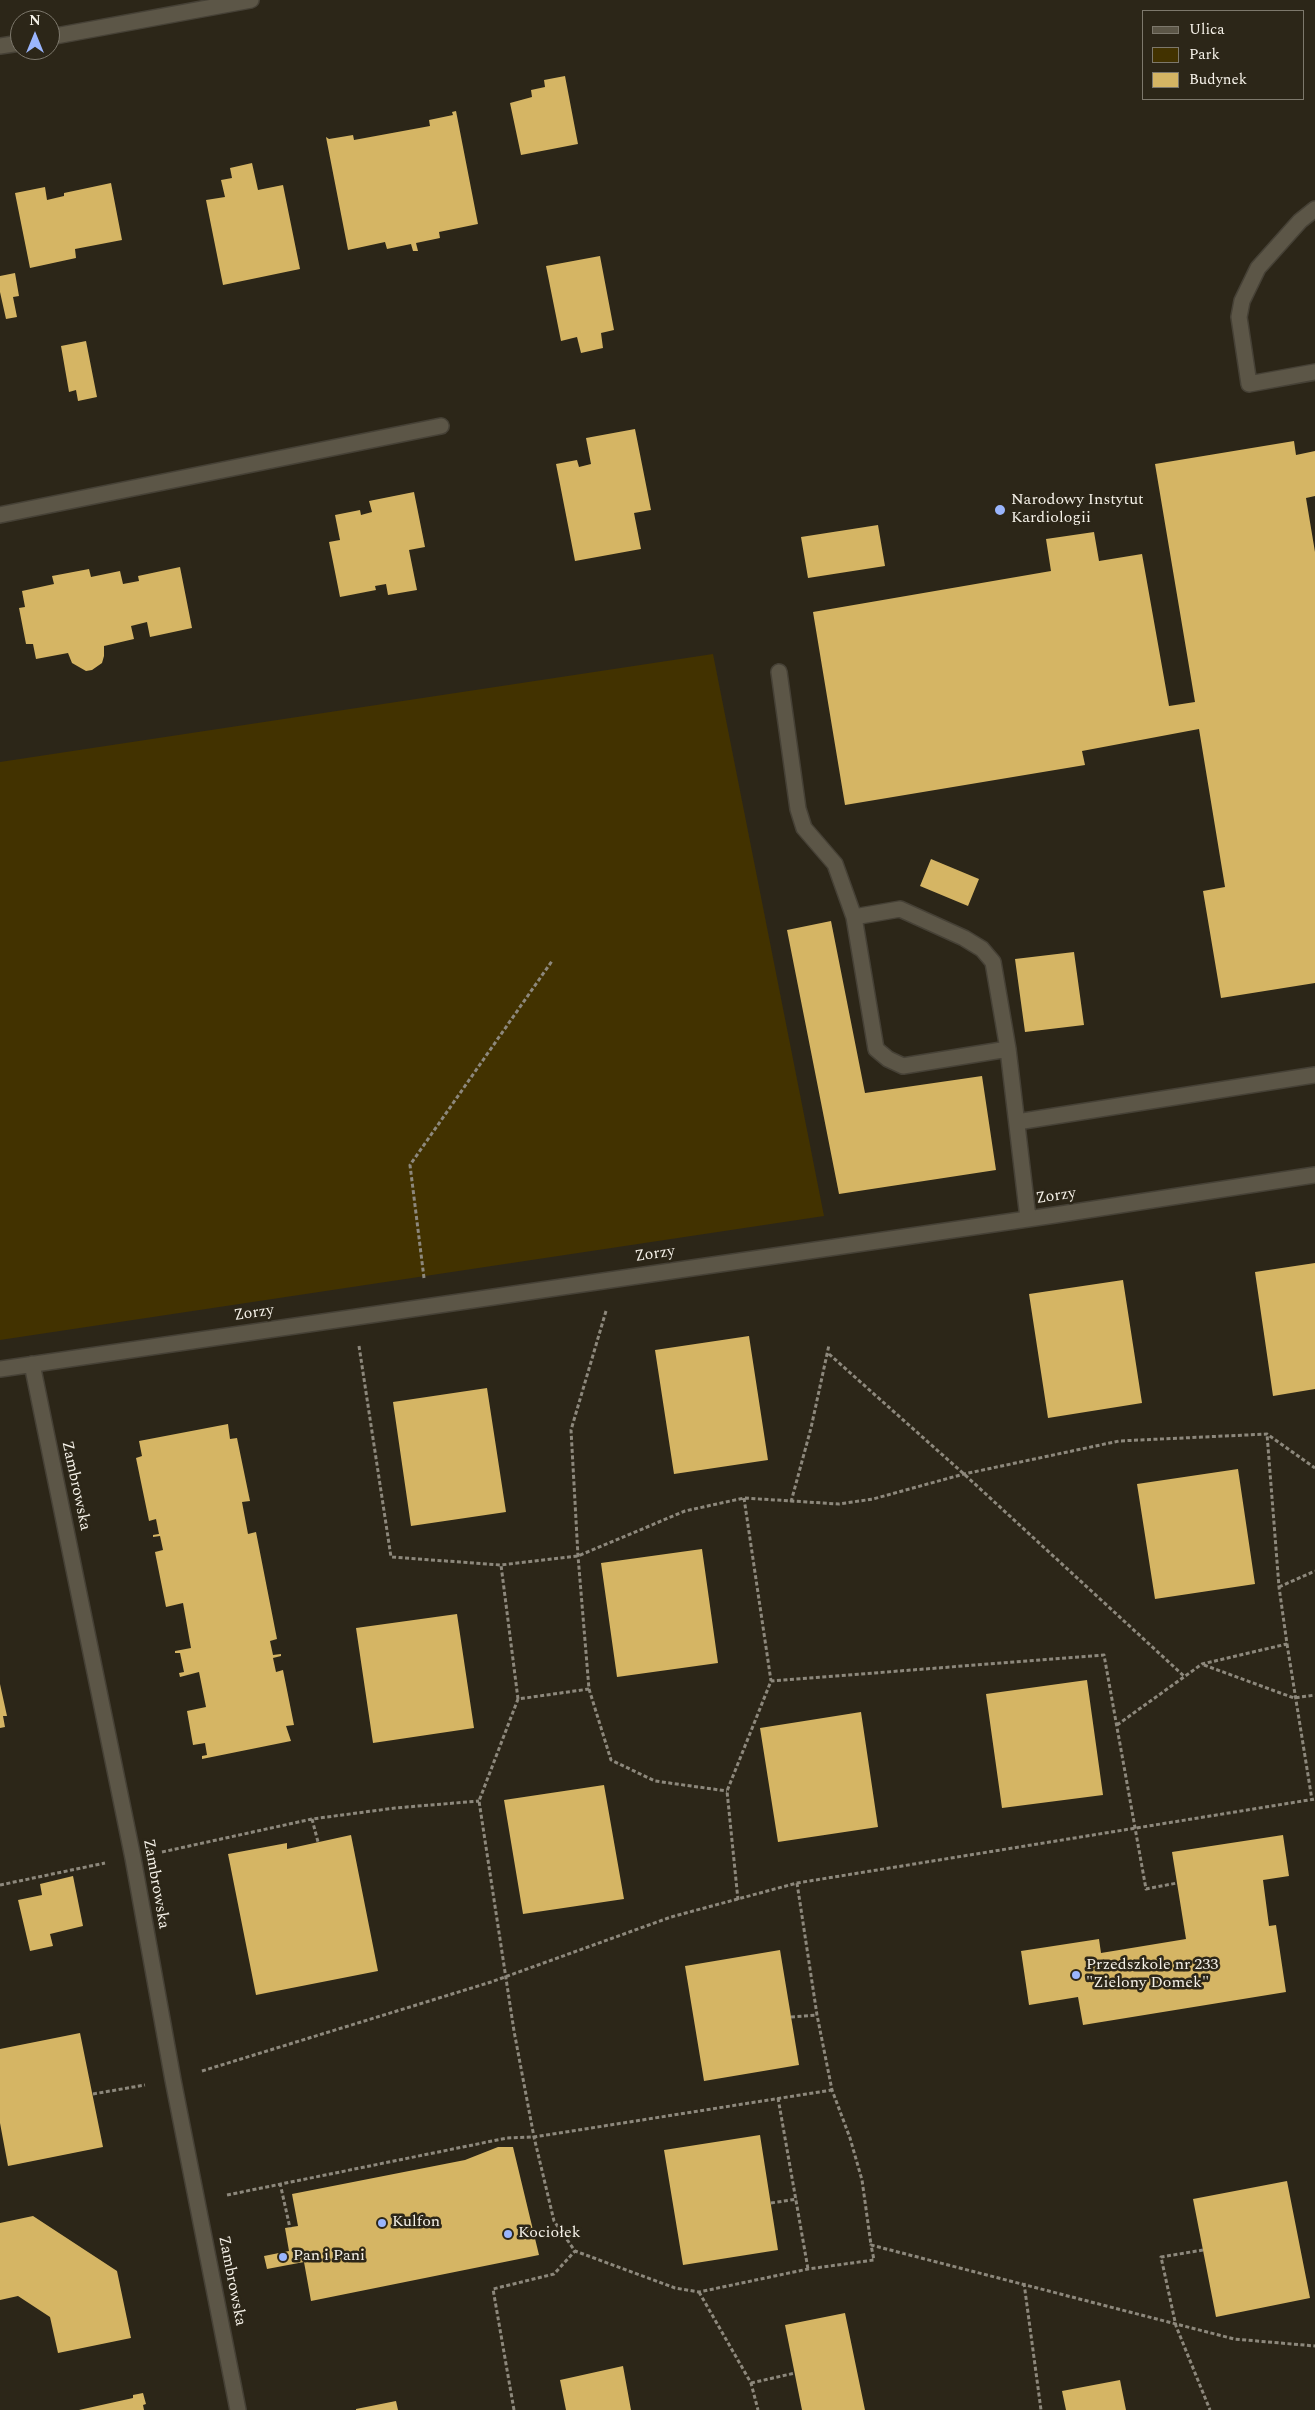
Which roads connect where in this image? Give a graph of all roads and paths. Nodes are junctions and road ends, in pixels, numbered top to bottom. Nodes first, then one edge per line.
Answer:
1 (251, 0) edge
2 (60, 35) edge
3 (1315, 209) edge
4 (1315, 372) edge
5 (441, 426) dead end
6 (0, 515) edge
7 (779, 672) dead end
8 (854, 917) junction
9 (552, 961) dead end
10 (1008, 1049) junction
11 (1315, 1075) edge
12 (1017, 1122) junction
13 (1315, 1175) edge
14 (1028, 1218) junction
15 (615, 1278) junction
16 (428, 1306) junction
17 (354, 1317) junction
18 (829, 1345) dead end
19 (829, 1354) junction
20 (32, 1364) junction
21 (0, 1369) edge
22 (1267, 1434) junction
23 (1315, 1468) edge
24 (964, 1474) junction
25 (744, 1498) junction
26 (791, 1502) junction
27 (578, 1556) junction
28 (501, 1566) junction
29 (1315, 1571) edge
30 (1279, 1588) junction
31 (1287, 1644) junction
32 (1202, 1664) junction
33 (1185, 1677) junction
34 (771, 1681) junction
35 (589, 1689) junction
36 (1315, 1695) edge
37 (1294, 1698) junction
38 (518, 1699) junction
39 (1117, 1725) junction
40 (727, 1791) junction
41 (1314, 1800) edge
42 (479, 1801) junction
43 (312, 1819) junction
44 (1136, 1828) junction
45 (318, 1842) dead end
46 (133, 1858) junction
47 (797, 1883) junction
48 (1177, 1883) dead end
49 (0, 1885) edge
50 (738, 1900) junction
51 (506, 1976) junction
52 (817, 2015) junction
53 (791, 2017) dead end
54 (173, 2080) junction
55 (832, 2090) junction
56 (93, 2094) dead end
57 (778, 2098) junction
58 (534, 2137) junction
59 (280, 2183) junction
60 (797, 2199) junction
61 (198, 2202) junction
62 (771, 2204) dead end
63 (290, 2228) dead end
64 (872, 2245) junction
65 (1203, 2250) dead end
66 (575, 2251) junction
67 (808, 2269) junction
68 (1024, 2284) junction
69 (699, 2292) junction
70 (1176, 2326) junction
71 (1315, 2346) edge
72 (795, 2373) dead end
73 (751, 2383) junction
74 (238, 2410) edge
75 (514, 2410) edge
76 (758, 2410) edge
77 (1041, 2410) edge
78 (1210, 2410) edge

1 - 2 street
3 - 4 street
5 - 6 street
7 - 8 street
8 - 10 street
8 - 10 street
9 - 16 path
10 - 12 street
11 - 12 street
12 - 14 street
13 - 14 street, Zorzy
14 - 15 street, Zorzy
15 - 16 street, Zorzy
15 - 27 path
16 - 17 street, Zorzy
17 - 20 street, Zorzy
17 - 28 path
18 - 19 path
19 - 24 path
19 - 26 path
20 - 21 street, Zorzy
20 - 46 street, Zambrowska
22 - 23 path
22 - 24 path
22 - 30 path
24 - 26 path
24 - 33 path
25 - 26 path
25 - 27 path
25 - 34 path
27 - 28 path
27 - 35 path
28 - 38 path
29 - 30 path
30 - 31 path
31 - 32 path
31 - 37 path
32 - 33 path
32 - 37 path
33 - 39 path
34 - 39 path
34 - 40 path
35 - 38 path
35 - 40 path
36 - 37 path
37 - 41 path
38 - 42 path
39 - 44 path
40 - 50 path
41 - 44 path
42 - 43 path
42 - 51 path
43 - 45 path
43 - 46 path
44 - 47 path
44 - 48 path
46 - 49 path
46 - 54 street, Zambrowska
47 - 50 path
47 - 52 path
50 - 51 path
51 - 54 path
51 - 58 path
52 - 53 path
52 - 55 path
54 - 56 path
54 - 61 street, Zambrowska
55 - 57 path
55 - 64 path
57 - 58 path
57 - 60 path
58 - 59 path
58 - 66 path
59 - 61 path
59 - 63 path
60 - 62 path
60 - 67 path
61 - 74 street, Zambrowska
64 - 67 path
64 - 68 path
65 - 70 path
66 - 69 path
66 - 75 path
67 - 69 path
68 - 70 path
68 - 77 path
69 - 73 path
70 - 71 path
70 - 78 path
72 - 73 path
73 - 76 path

